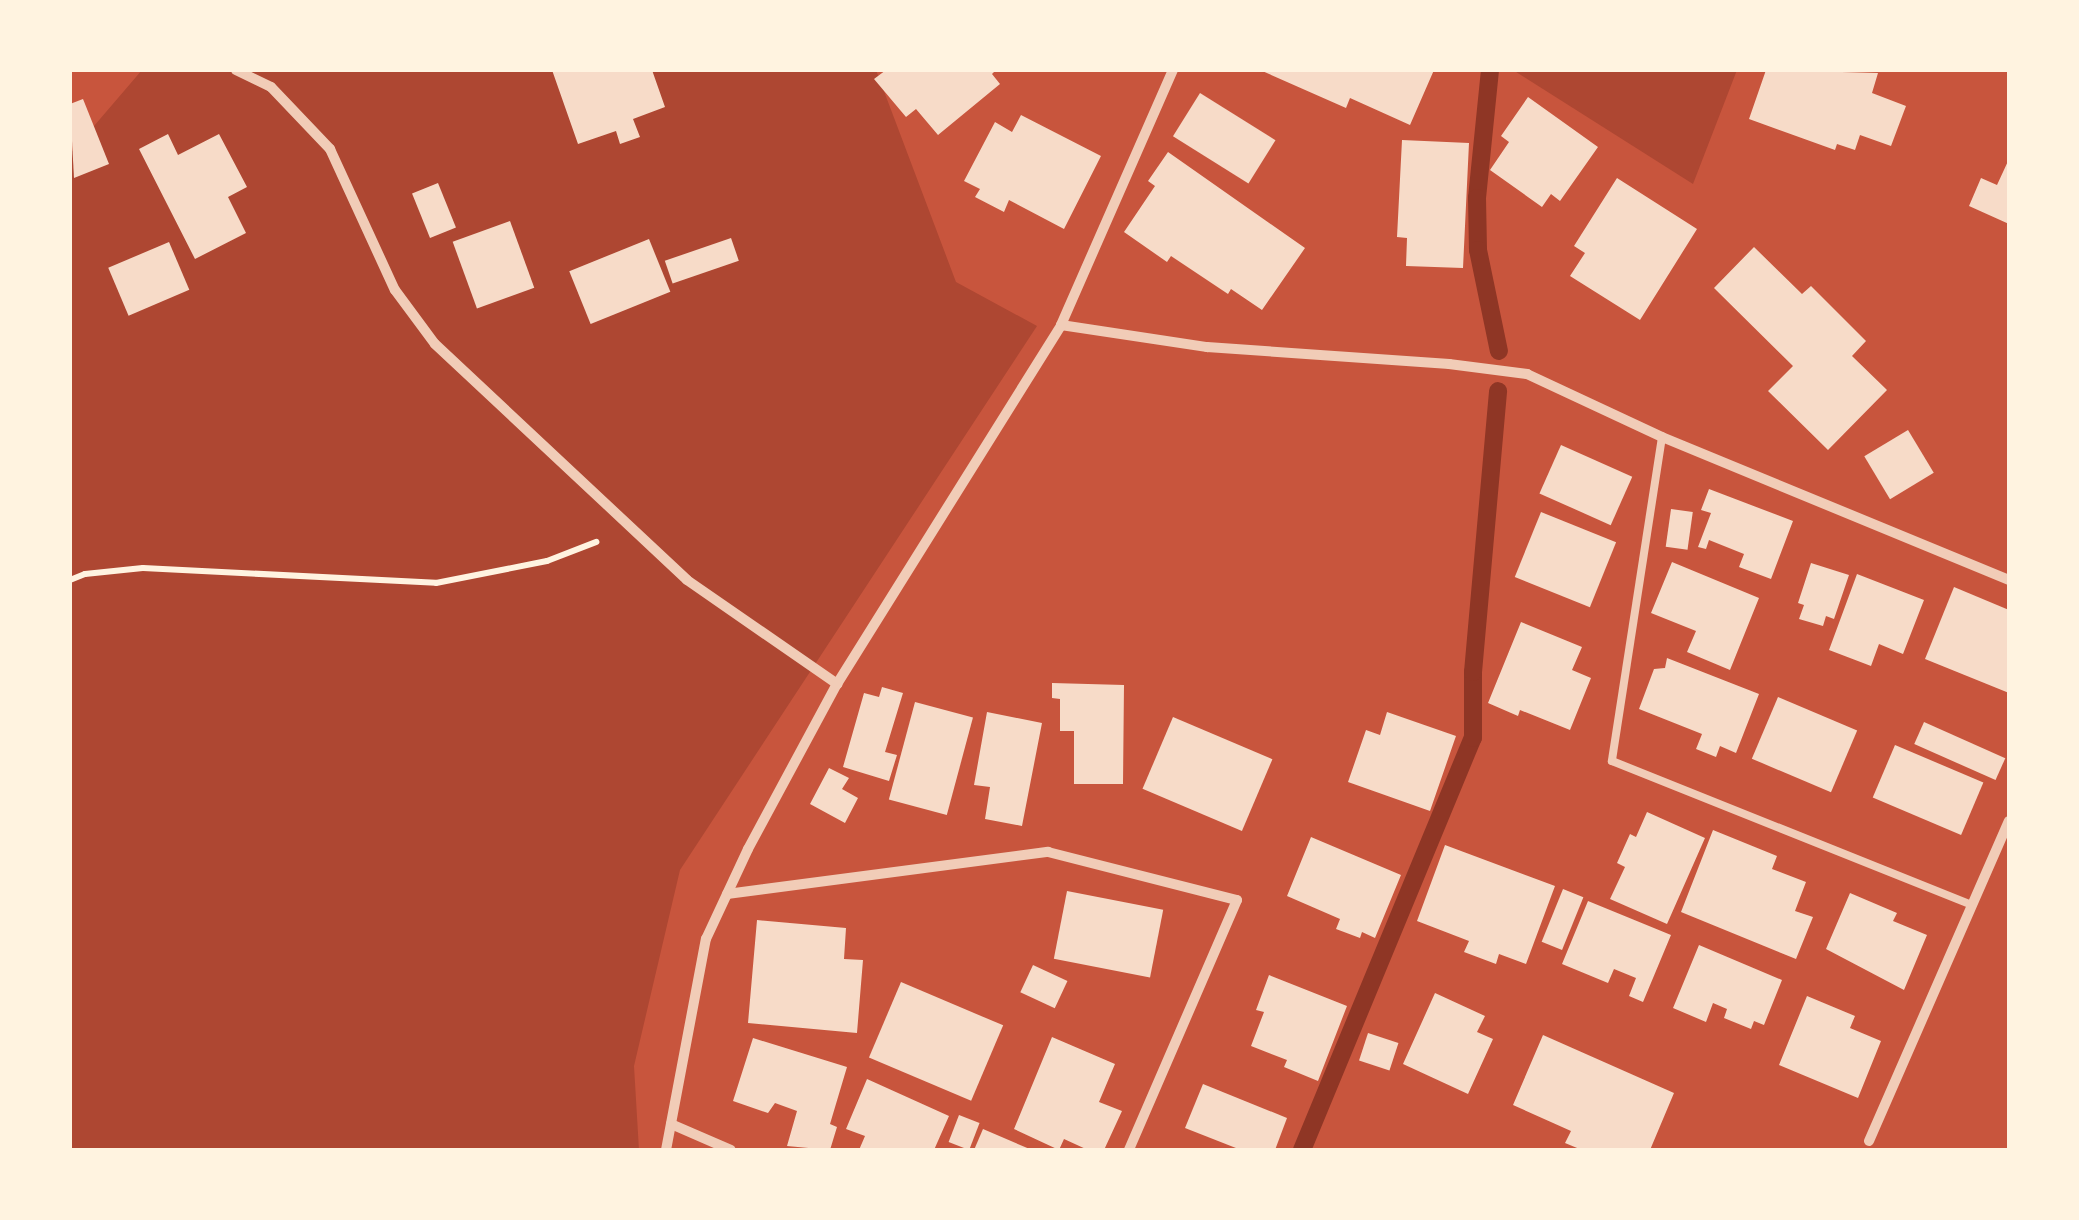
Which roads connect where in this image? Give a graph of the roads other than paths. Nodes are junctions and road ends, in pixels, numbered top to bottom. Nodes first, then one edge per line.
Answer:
1 (236, 70) edge
2 (1173, 70) edge
3 (1061, 324) junction
4 (1662, 437) junction
5 (2009, 580) edge
6 (837, 684) junction
7 (2009, 821) edge
8 (727, 894) junction
9 (1972, 905) junction
10 (671, 1124) junction
11 (1869, 1142) dead end
12 (666, 1150) edge
13 (731, 1150) edge
14 (1130, 1150) edge

1 - 6 street
2 - 3 street
3 - 4 street
3 - 6 street
4 - 5 street
4 - 9 lane
6 - 8 street
7 - 9 street
8 - 10 street
8 - 14 street
9 - 11 street
10 - 12 street
10 - 13 street

